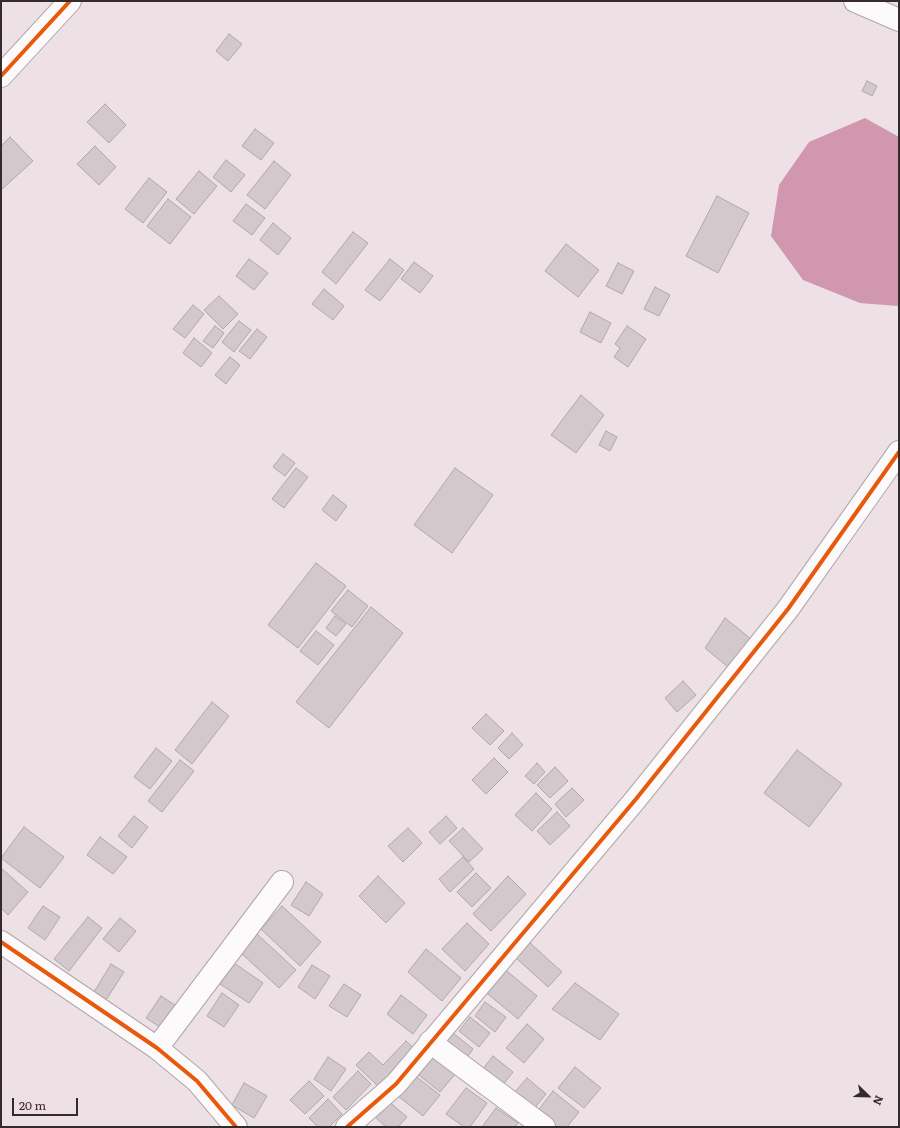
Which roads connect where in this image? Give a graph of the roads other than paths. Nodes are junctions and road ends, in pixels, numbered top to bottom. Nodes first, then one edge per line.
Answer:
1 (70, 1) edge
2 (855, 1) edge
3 (899, 20) edge
4 (1, 76) edge
5 (899, 452) edge
6 (282, 882) dead end
7 (1, 942) edge
8 (430, 1042) junction
9 (157, 1048) junction
10 (236, 1127) edge
11 (347, 1127) edge
12 (544, 1127) edge

1 - 4 street
2 - 3 street
5 - 8 street
6 - 9 street
7 - 9 street
8 - 11 street
8 - 12 street
9 - 10 street

